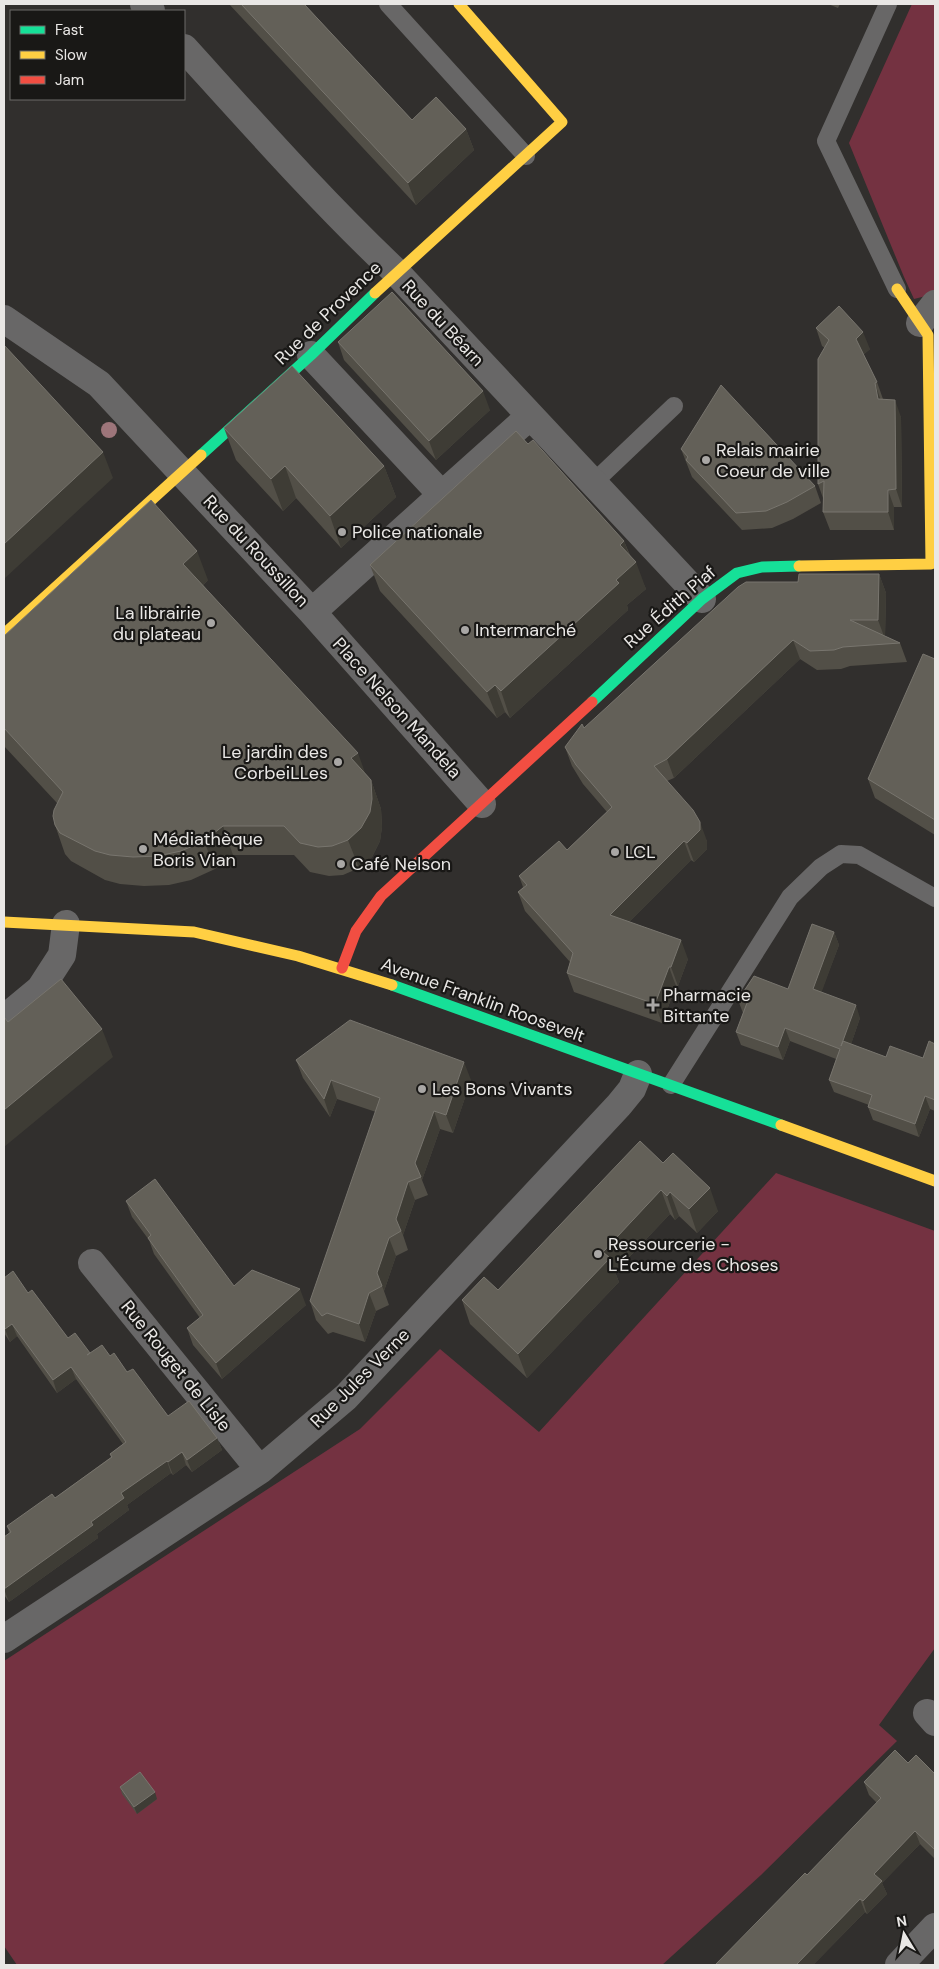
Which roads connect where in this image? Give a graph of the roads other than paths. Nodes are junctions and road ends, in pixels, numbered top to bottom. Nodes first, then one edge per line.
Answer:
1 (388, 4) edge
2 (459, 4) edge
3 (888, 4) edge
4 (185, 49) edge
5 (526, 156) junction
6 (396, 272) junction
7 (898, 289) joint
8 (4, 319) edge
9 (930, 323) edge
10 (311, 355) junction
11 (674, 406) dead end
12 (530, 416) junction
13 (182, 472) junction
14 (593, 483) junction
15 (933, 494) edge
16 (442, 495) junction
17 (933, 564) edge
18 (702, 599) junction
19 (312, 612) junction
20 (4, 634) edge
21 (482, 804) junction
22 (935, 898) edge
23 (4, 922) edge
24 (66, 924) junction
25 (342, 968) junction
26 (4, 1019) edge
27 (638, 1074) junction
28 (671, 1085) junction
29 (935, 1182) edge
30 (92, 1263) dead end
31 (260, 1470) junction
32 (4, 1639) edge
33 (935, 1927) edge
34 (899, 1965) edge

1 - 5 lane
2 - 5 street, Rue de Provence
3 - 7 lane
4 - 6 street, Rue du Béarn
5 - 6 street, Rue de Provence
6 - 10 street, Rue de Provence
6 - 12 street, Rue du Béarn
7 - 9 street, Rue Édith Piaf
8 - 13 street, Rue du Roussillon
9 - 15 street, Rue Édith Piaf
10 - 13 street, Rue de Provence
10 - 16 street
11 - 14 lane
12 - 14 street, Rue du Béarn
12 - 16 street, Rue du Roussillon
13 - 19 street, Rue du Roussillon
13 - 20 street, Rue de Provence
14 - 18 street, Rue du Béarn
15 - 17 street, Rue Édith Piaf
16 - 19 street, Rue du Roussillon
17 - 18 street, Rue Édith Piaf
18 - 21 street, Rue Édith Piaf
19 - 21 street, Place Nelson Mandela
21 - 25 street, Rue Édith Piaf
22 - 28 lane
23 - 24 street, Avenue Franklin Roosevelt
24 - 25 street, Avenue Franklin Roosevelt
24 - 26 street
25 - 27 street, Avenue Franklin Roosevelt
27 - 28 street, Avenue Franklin Roosevelt
27 - 31 street, Rue Jules Verne
28 - 29 street, Avenue Franklin Roosevelt
30 - 31 street, Rue Rouget de Lisle
31 - 32 street, Rue Jules Verne
33 - 34 street

